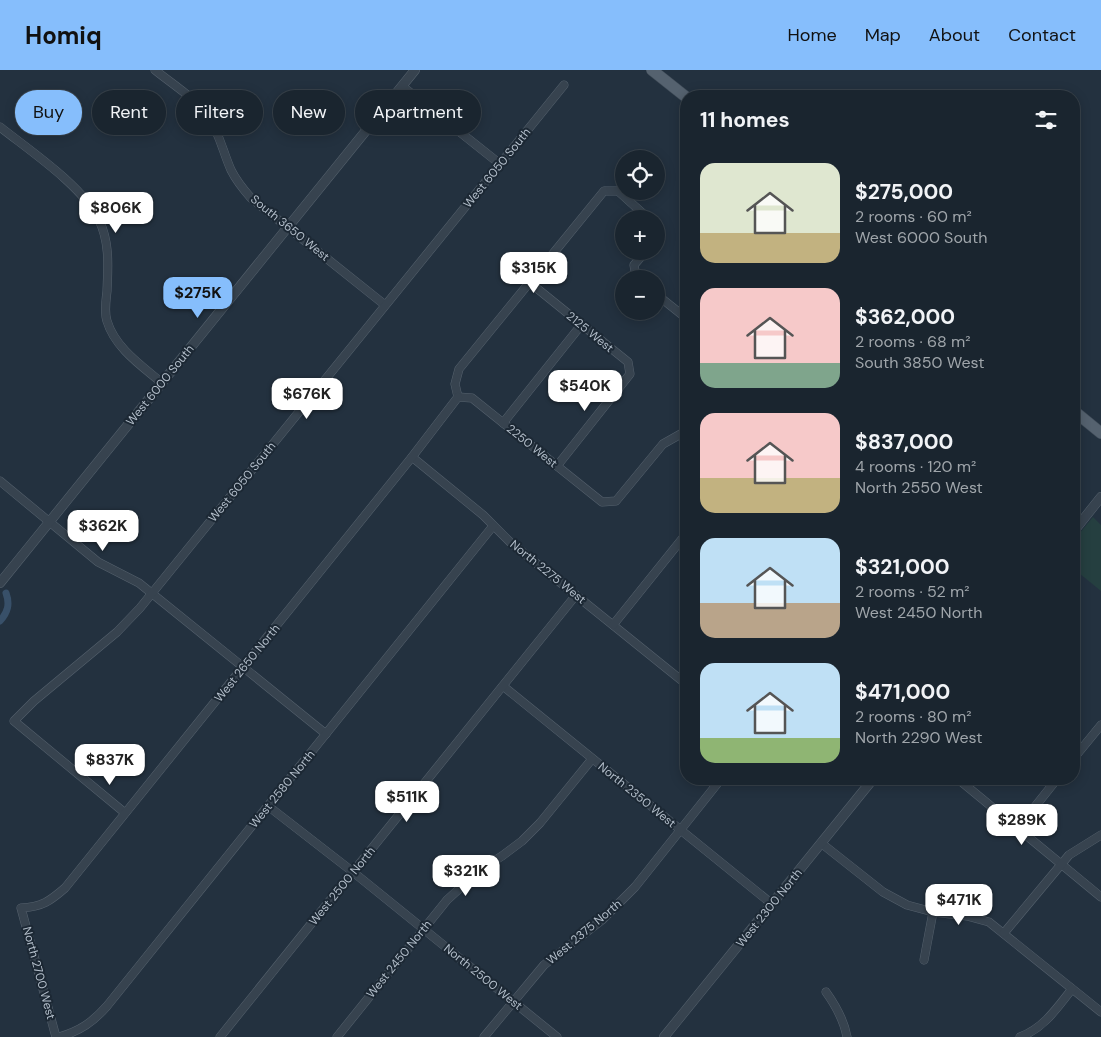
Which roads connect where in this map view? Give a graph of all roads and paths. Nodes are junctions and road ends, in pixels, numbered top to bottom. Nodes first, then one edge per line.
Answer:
1 (155, 70) edge
2 (415, 70) edge
3 (654, 71) edge
4 (564, 85) dead end
5 (402, 86) junction
6 (680, 92) edge
7 (0, 127) edge
8 (500, 164) junction
9 (639, 210) edge
10 (287, 228) junction
11 (529, 282) junction
12 (665, 301) edge
13 (385, 305) junction
14 (680, 313) edge
15 (582, 324) junction
16 (162, 383) junction
17 (458, 397) junction
18 (1080, 416) edge
19 (502, 423) junction
20 (1101, 433) edge
21 (680, 434) edge
22 (412, 457) junction
23 (557, 466) junction
24 (0, 481) edge
25 (1101, 497) edge
26 (49, 522) junction
27 (1080, 523) edge
28 (493, 526) junction
29 (680, 541) edge
30 (0, 583) edge
31 (152, 593) junction
32 (576, 595) junction
33 (612, 625) junction
34 (243, 667) junction
35 (680, 679) edge
36 (503, 686) junction
37 (1101, 725) edge
38 (326, 734) junction
39 (1080, 751) edge
40 (592, 758) junction
41 (716, 785) edge
42 (868, 785) edge
43 (965, 785) edge
44 (1052, 785) edge
45 (268, 806) junction
46 (125, 813) junction
47 (1018, 828) junction
48 (681, 830) junction
49 (1101, 835) edge
50 (821, 843) junction
51 (1062, 864) junction
52 (353, 872) junction
53 (1101, 897) edge
54 (772, 904) junction
55 (22, 908) joint
56 (933, 912) junction
57 (424, 929) junction
58 (1004, 933) junction
59 (924, 960) dead end
60 (1072, 988) junction
61 (826, 992) dead end
62 (513, 1001) junction
63 (1101, 1012) edge
64 (58, 1037) edge
65 (220, 1037) edge
66 (337, 1037) edge
67 (484, 1037) edge
68 (557, 1037) edge
69 (664, 1037) edge
70 (847, 1037) edge
71 (1020, 1037) edge

1 - 10 street, South 3650 West
2 - 5 street, West 6000 South
3 - 6 main road
4 - 8 street, West 6050 South
5 - 8 street
5 - 10 street, West 6000 South
7 - 16 street
8 - 13 street, West 6050 South
9 - 11 street
10 - 13 street, South 3650 West
10 - 16 street, West 6000 South
11 - 15 street, 2125 West
11 - 17 street
12 - 14 street
13 - 31 street, West 6050 South
15 - 19 street
15 - 23 street, 2125 West
16 - 26 street, West 6000 South
17 - 19 street, 2250 West
17 - 22 street, West 2650 North
18 - 20 main road
19 - 23 street, 2250 West
21 - 23 street, 2250 West
22 - 28 street, North 2275 West
22 - 34 street, West 2650 North
24 - 26 street
25 - 27 street
26 - 30 street, West 6000 South
26 - 31 street
28 - 32 street, North 2275 West
28 - 38 street, West 2580 North
29 - 33 street
31 - 34 street
31 - 46 street, West 6050 South
32 - 33 street, North 2275 West
32 - 36 street, West 2500 North
33 - 35 street, North 2275 West
34 - 38 street
34 - 46 street, West 2650 North
36 - 40 street, North 2350 West
36 - 52 street, West 2500 North
37 - 39 street
38 - 45 street, West 2580 North
40 - 48 street, North 2350 West
40 - 57 street, West 2450 North
41 - 48 street, West 2375 North
42 - 50 street, West 2300 North
43 - 47 street
44 - 47 street
45 - 52 street, North 2500 West
45 - 64 street, West 2580 North
46 - 55 street, West 2650 North
47 - 51 street
48 - 54 street, North 2350 West
48 - 62 street, West 2375 North
49 - 51 street
50 - 54 street, West 2300 North
50 - 56 street
51 - 53 street
51 - 58 street
52 - 57 street, North 2500 West
52 - 65 street, West 2500 North
54 - 69 street, West 2300 North
55 - 64 street, North 2700 West
56 - 58 street
56 - 59 street
57 - 62 street, North 2500 West
57 - 66 street, West 2450 North
58 - 60 street
60 - 63 street
60 - 71 street
61 - 70 street
62 - 67 street, West 2375 North
62 - 68 street, North 2500 West

